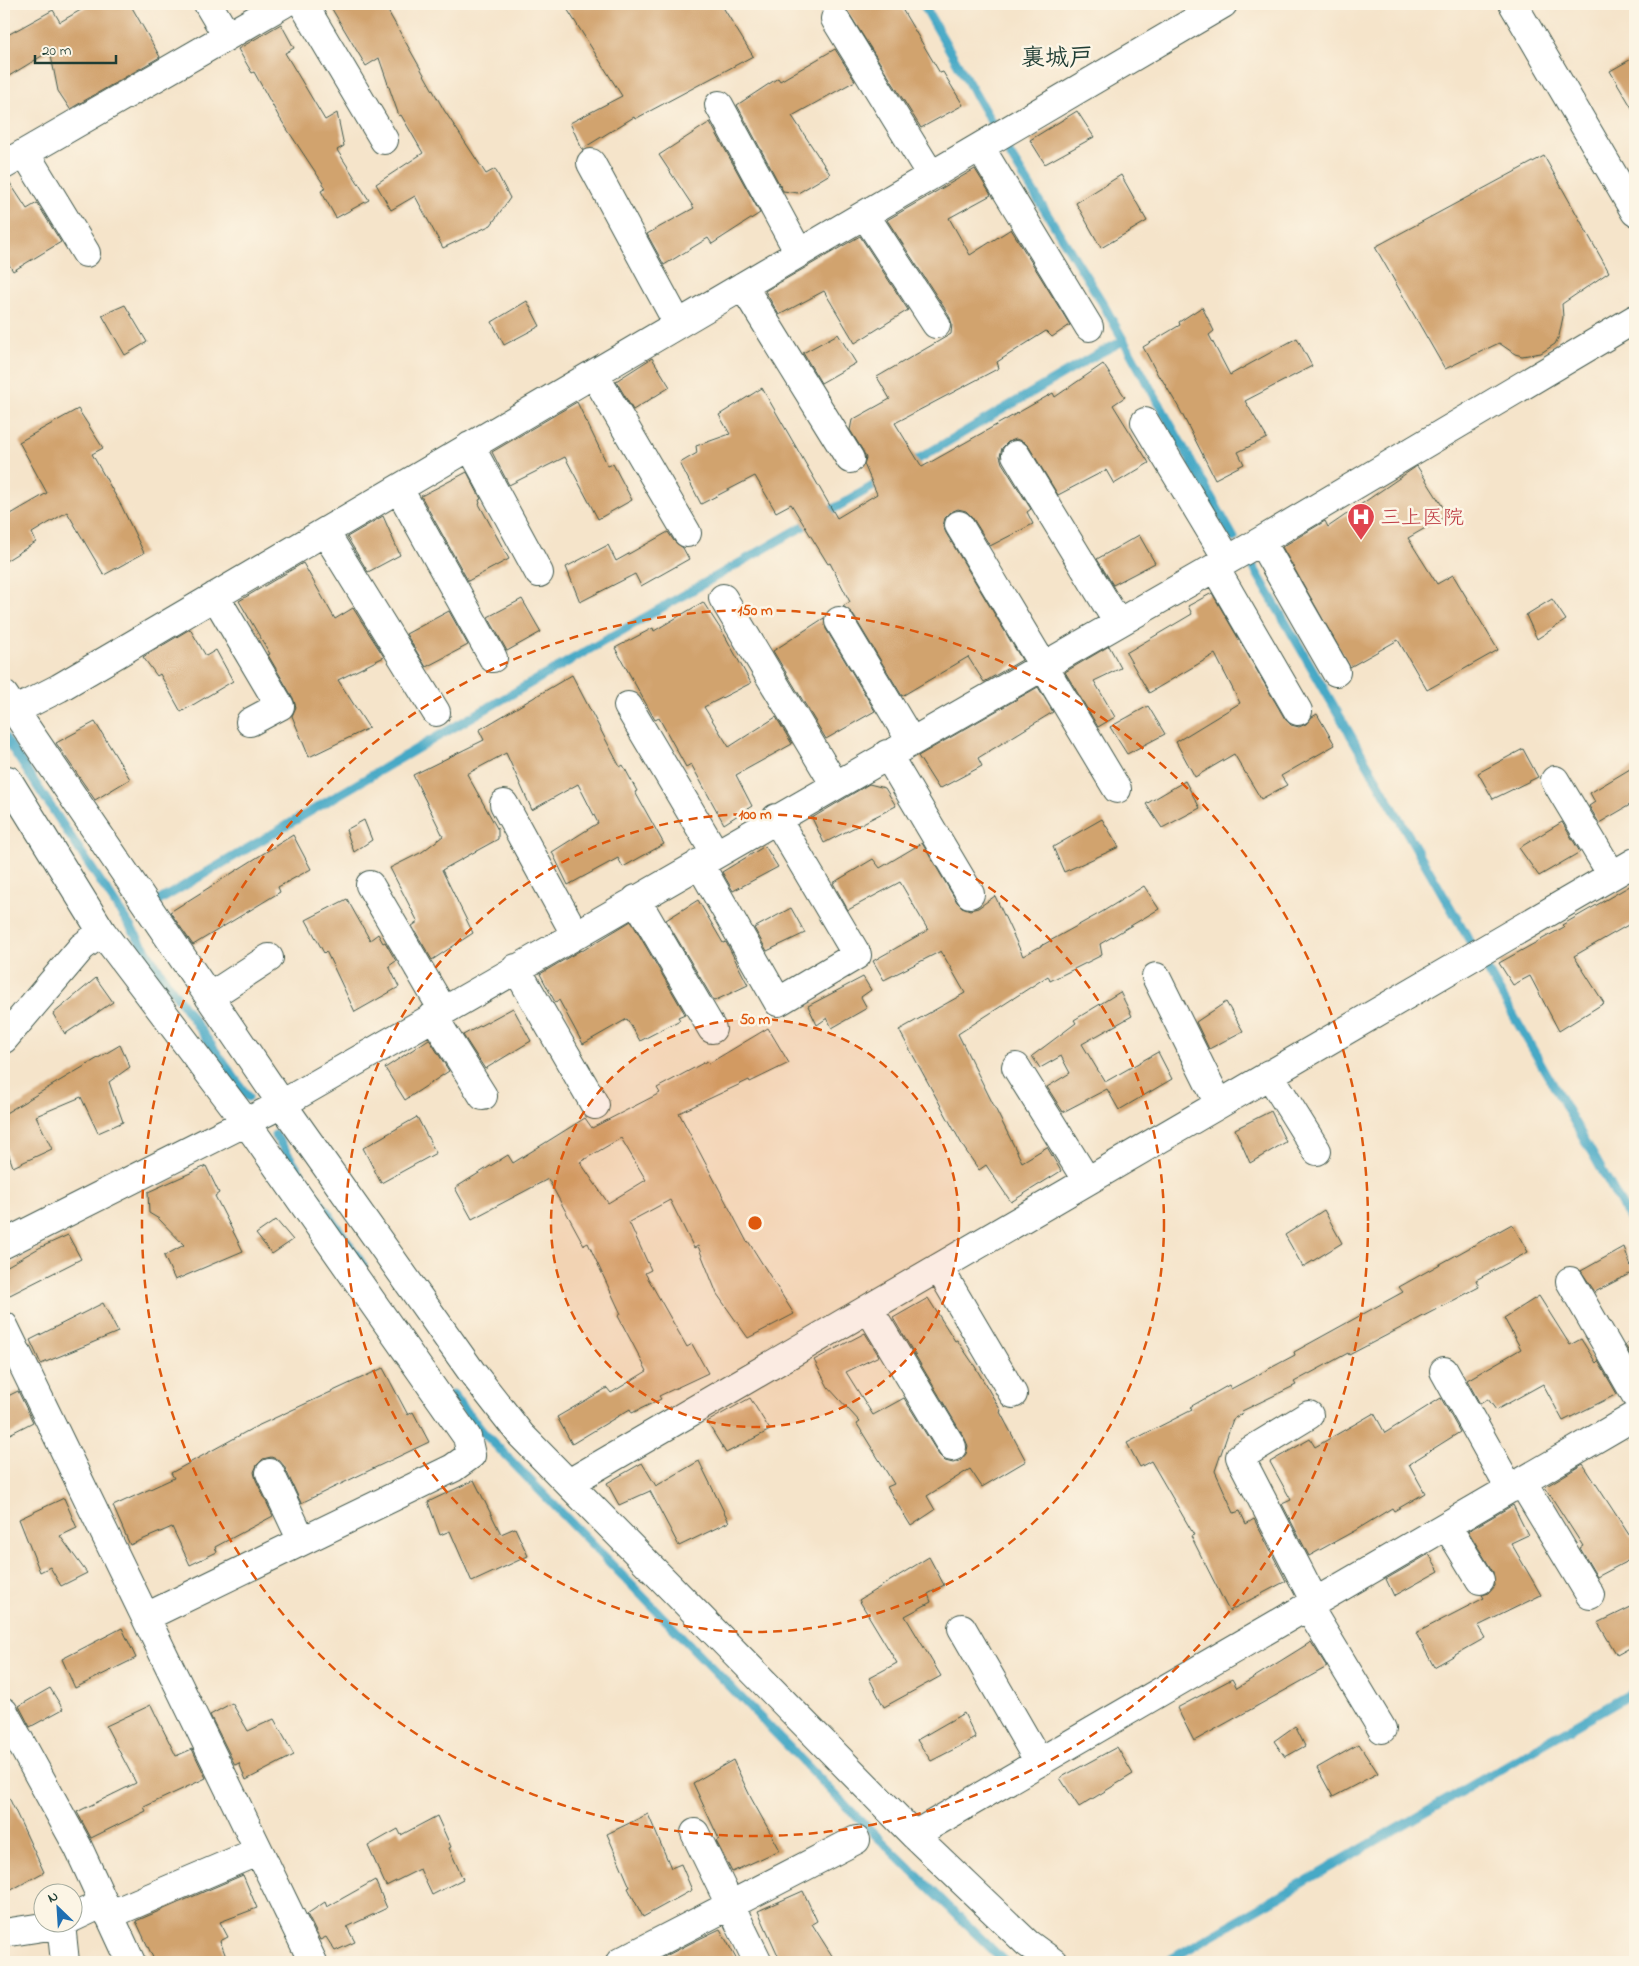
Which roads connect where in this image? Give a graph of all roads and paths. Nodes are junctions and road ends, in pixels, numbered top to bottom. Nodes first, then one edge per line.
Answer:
1 (208, 4) edge
2 (283, 4) edge
3 (303, 4) edge
4 (1514, 4) edge
5 (1214, 6) edge
6 (835, 19) dead end
7 (227, 36) junction
8 (719, 105) dead end
9 (384, 140) dead end
10 (980, 147) junction
11 (15, 159) edge
12 (590, 163) dead end
13 (931, 175) junction
14 (1635, 212) edge
15 (865, 215) junction
16 (86, 253) dead end
17 (800, 253) junction
18 (743, 286) junction
19 (1635, 319) edge
20 (678, 324) junction
21 (936, 324) dead end
22 (1089, 327) dead end
23 (594, 374) junction
24 (1145, 422) dead end
25 (470, 446) junction
26 (1016, 455) dead end
27 (850, 459) dead end
28 (399, 489) junction
29 (959, 525) dead end
30 (325, 532) junction
31 (687, 533) dead end
32 (1261, 541) junction
33 (1222, 564) junction
34 (540, 573) dead end
35 (215, 596) junction
36 (723, 598) dead end
37 (839, 621) dead end
38 (1118, 623) junction
39 (493, 658) dead end
40 (1044, 665) junction
41 (1336, 672) dead end
42 (9, 703) edge
43 (628, 706) dead end
44 (1298, 711) dead end
45 (436, 712) dead end
46 (250, 722) dead end
47 (911, 741) junction
48 (887, 754) junction
49 (5, 779) edge
50 (1555, 780) dead end
51 (835, 785) junction
52 (1117, 789) dead end
53 (504, 804) dead end
54 (776, 818) junction
55 (707, 858) junction
56 (1624, 868) edge
57 (370, 885) dead end
58 (970, 894) dead end
59 (636, 899) junction
60 (102, 932) junction
61 (575, 934) junction
62 (269, 958) dead end
63 (516, 968) junction
64 (1156, 977) dead end
65 (209, 997) junction
66 (438, 1013) junction
67 (712, 1029) dead end
68 (4, 1039) edge
69 (1016, 1067) dead end
70 (1269, 1074) junction
71 (483, 1096) dead end
72 (282, 1104) junction
73 (1219, 1104) junction
74 (594, 1105) dead end
75 (246, 1122) junction
76 (1317, 1151) dead end
77 (1087, 1181) junction
78 (4, 1244) edge
79 (939, 1268) junction
80 (1570, 1281) dead end
81 (869, 1309) junction
82 (4, 1326) edge
83 (1444, 1371) dead end
84 (1013, 1394) dead end
85 (1635, 1394) edge
86 (1309, 1415) dead end
87 (1635, 1416) edge
88 (952, 1447) dead end
89 (270, 1473) dead end
90 (569, 1484) junction
91 (1516, 1485) junction
92 (1447, 1526) junction
93 (302, 1541) junction
94 (1480, 1580) dead end
95 (1590, 1595) dead end
96 (1312, 1604) junction
97 (146, 1617) junction
98 (962, 1628) dead end
99 (4, 1712) edge
100 (1382, 1728) dead end
101 (1039, 1762) junction
102 (695, 1833) dead end
103 (914, 1835) junction
104 (856, 1840) dead end
105 (259, 1851) junction
106 (729, 1906) junction
107 (106, 1909) junction
108 (82, 1915) edge
109 (32, 1929) edge
110 (4, 1933) edge
111 (63, 1934) edge
112 (65, 1962) edge
113 (131, 1962) edge
114 (313, 1962) edge
115 (620, 1962) edge
116 (758, 1962) edge
117 (1053, 1962) edge

1 - 7 street
2 - 7 street
3 - 9 street
4 - 14 street
5 - 10 street
6 - 13 street
7 - 11 street
8 - 17 street
10 - 13 street
10 - 22 street
11 - 16 street
12 - 20 street
13 - 15 street
15 - 17 street
15 - 21 street
17 - 18 street
18 - 20 street
18 - 27 street
19 - 32 street
20 - 23 street
23 - 25 street
23 - 31 street
24 - 33 street
25 - 28 street
25 - 34 street
26 - 38 street
28 - 30 street
28 - 39 street
29 - 40 street
30 - 35 street
30 - 45 street
32 - 33 street
32 - 41 street
33 - 38 street
33 - 44 street
35 - 42 street
35 - 46 street
36 - 51 street
37 - 47 street
38 - 40 street
40 - 47 street
40 - 52 street
42 - 65 street
43 - 55 street
47 - 48 street
48 - 51 street
48 - 58 street
49 - 60 street
50 - 56 street
51 - 54 street
53 - 61 street
54 - 55 street
54 - 55 street
55 - 59 street
56 - 70 street
57 - 66 street
59 - 61 street
59 - 67 street
60 - 68 street
60 - 75 street
61 - 63 street
62 - 65 street
63 - 66 street
63 - 74 street
64 - 73 street
65 - 72 street
66 - 71 street
66 - 72 street
69 - 77 street
70 - 73 street
70 - 76 street
72 - 75 street
72 - 90 street
73 - 77 street
75 - 78 street
75 - 93 street
77 - 79 street
79 - 81 street
79 - 84 street
80 - 85 street
81 - 88 street
81 - 90 street
82 - 97 street
83 - 91 street
86 - 96 street
87 - 91 street
89 - 93 street
90 - 103 street
91 - 92 street
91 - 95 street
92 - 94 street
92 - 96 street
93 - 97 street
96 - 100 street
96 - 101 street
97 - 105 street
98 - 101 street
99 - 107 street
101 - 103 street
102 - 106 street
103 - 117 street
104 - 106 street
105 - 107 street
105 - 114 street
106 - 115 street
106 - 116 street
107 - 108 street
107 - 113 street
109 - 110 street
111 - 112 street

